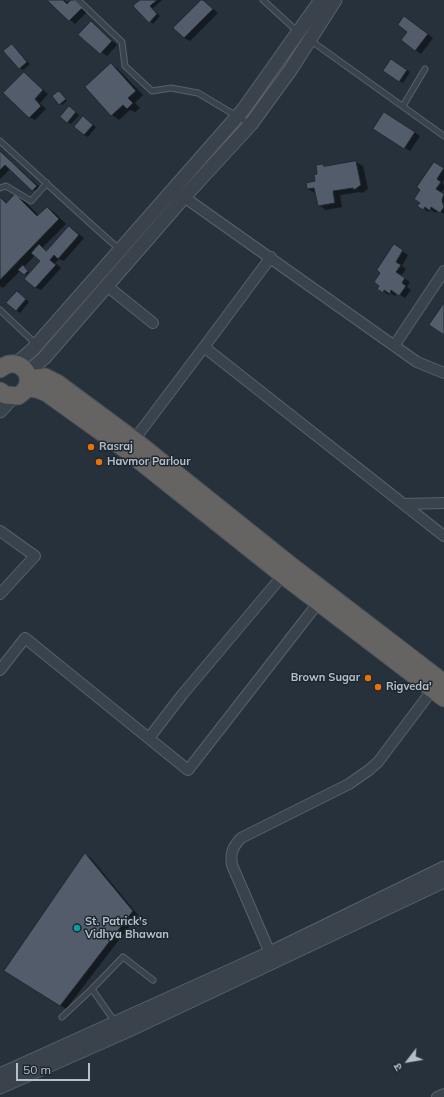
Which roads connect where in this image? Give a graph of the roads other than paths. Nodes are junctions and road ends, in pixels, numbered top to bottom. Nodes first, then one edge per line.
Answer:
1 (78, 0) edge
2 (263, 0) edge
3 (321, 0) edge
4 (336, 0) edge
5 (304, 36) junction
6 (425, 69) dead end
7 (403, 106) junction
8 (238, 116) junction
9 (250, 124) junction
10 (444, 136) edge
11 (0, 141) edge
12 (47, 183) junction
13 (0, 188) edge
14 (184, 197) junction
15 (120, 250) junction
16 (271, 257) junction
17 (131, 259) junction
18 (444, 271) edge
19 (107, 286) junction
20 (0, 310) edge
21 (153, 323) dead end
22 (37, 345) junction
23 (394, 346) junction
24 (204, 347) junction
25 (0, 369) edge
26 (444, 373) edge
27 (25, 376) junction
28 (6, 394) edge
29 (0, 411) edge
30 (134, 440) junction
31 (444, 503) edge
32 (404, 504) junction
33 (0, 531) edge
34 (444, 536) edge
35 (283, 575) junction
36 (4, 583) edge
37 (0, 594) edge
38 (323, 597) junction
39 (0, 670) edge
40 (440, 690) edge
41 (149, 738) junction
42 (444, 868) edge
43 (444, 881) edge
44 (270, 953) junction
45 (153, 980) dead end
46 (92, 989) junction
47 (62, 1017) dead end
48 (116, 1022) junction
49 (0, 1075) edge
50 (0, 1087) edge
51 (444, 1094) edge
52 (438, 1097) edge

1 - 8 lane
2 - 5 lane
3 - 5 street
4 - 5 street
5 - 7 lane
5 - 8 street
5 - 9 street
6 - 7 lane
7 - 10 lane
8 - 9 lane
8 - 15 street
9 - 14 street
11 - 12 lane
12 - 13 lane
12 - 15 lane
14 - 16 street
14 - 17 street
15 - 17 lane
15 - 22 street
16 - 23 street
16 - 24 street
17 - 19 street
18 - 23 street
19 - 21 street
19 - 27 street
20 - 22 lane
22 - 27 street
23 - 26 street
24 - 30 street
24 - 32 street
25 - 27 highway
27 - 28 highway
27 - 30 highway
27 - 35 highway
28 - 29 street
30 - 38 highway
31 - 32 street
32 - 34 street
33 - 36 street
35 - 38 highway
35 - 41 street
36 - 37 street
38 - 40 highway
38 - 41 street
39 - 41 street
40 - 44 street
42 - 44 street
43 - 50 street
44 - 48 street
45 - 46 lane
46 - 47 lane
46 - 48 lane
48 - 49 street
51 - 52 street

